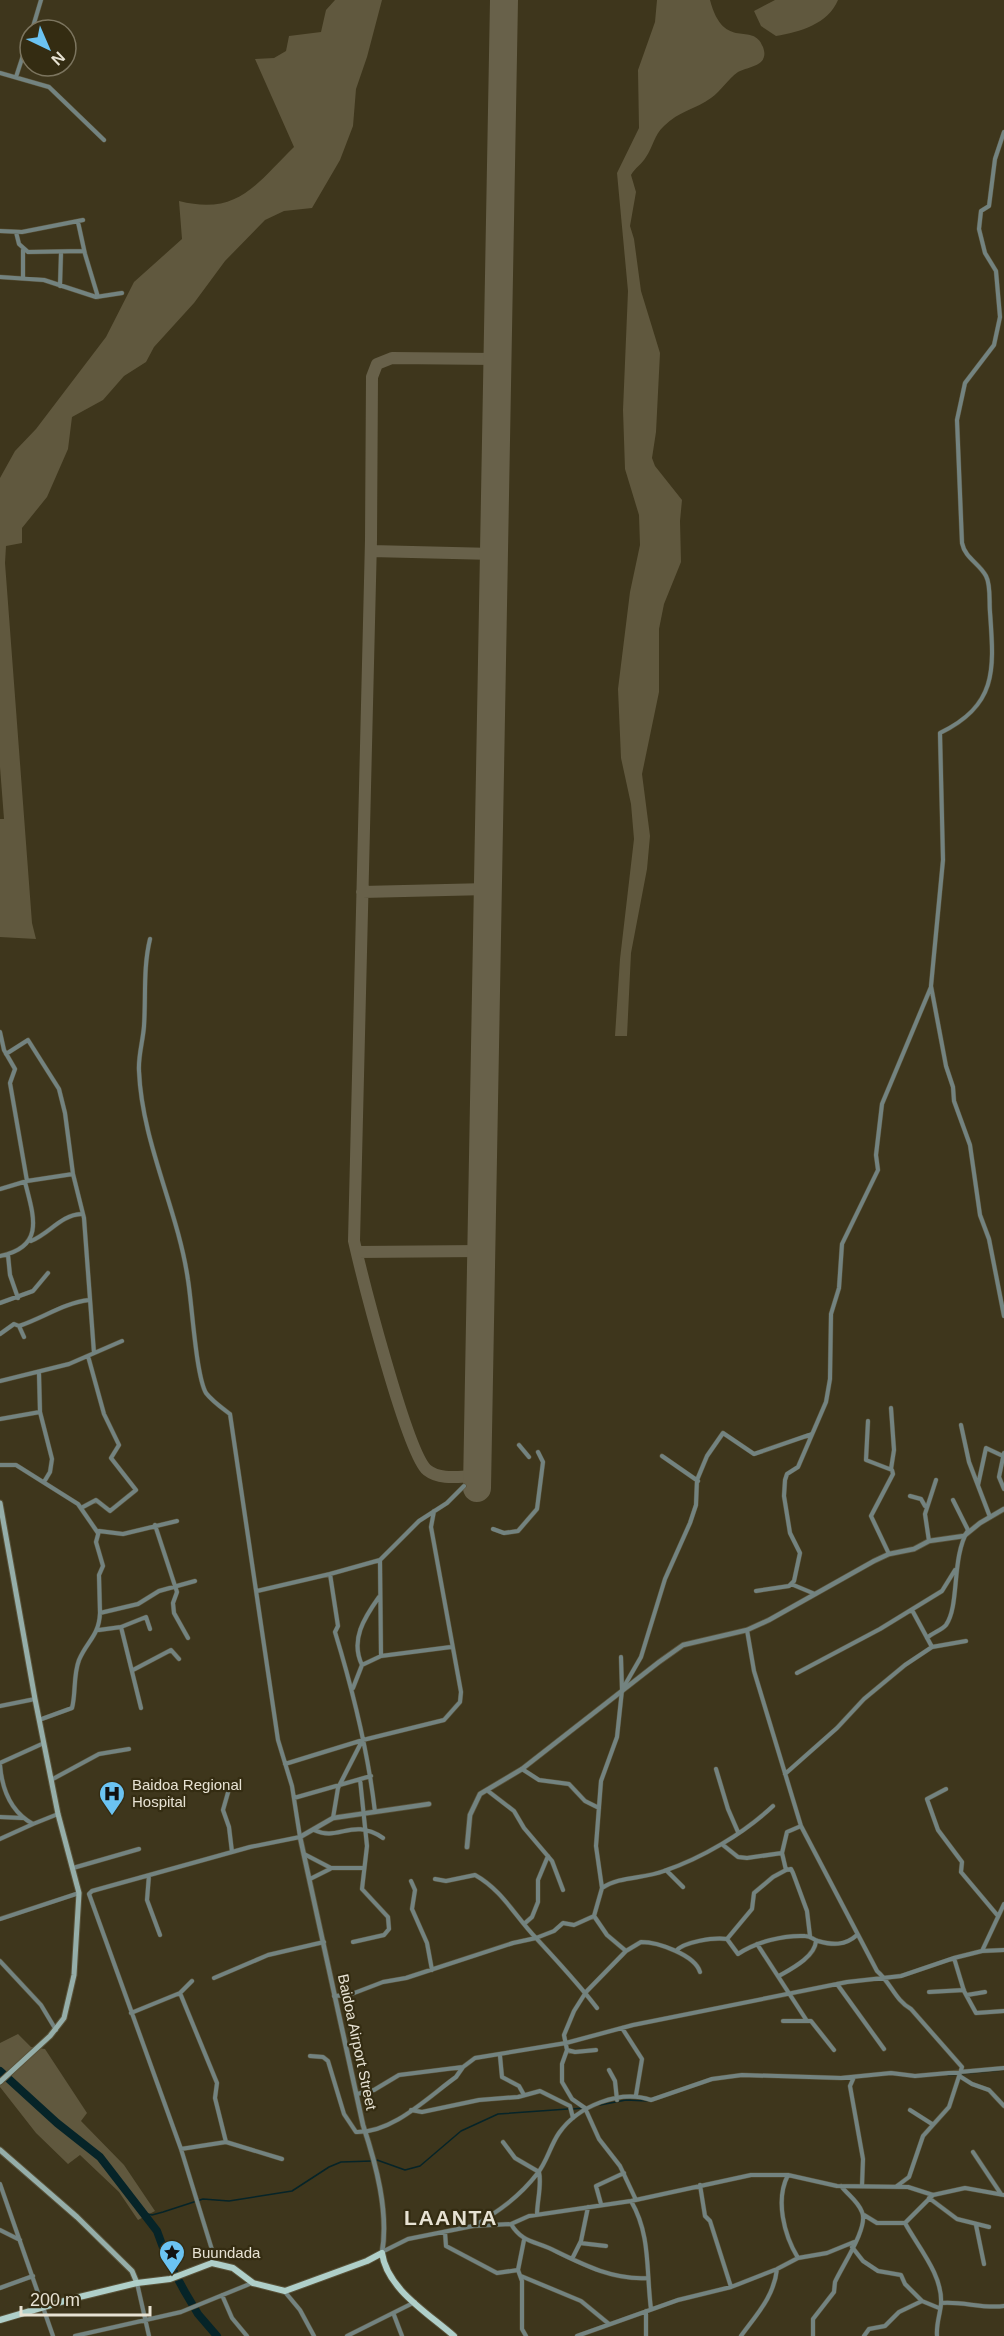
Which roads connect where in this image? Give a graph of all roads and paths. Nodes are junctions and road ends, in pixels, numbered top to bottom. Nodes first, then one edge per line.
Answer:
1 (41, 0) edge
2 (36, 18) edge
3 (18, 71) edge
4 (0, 73) edge
5 (16, 77) junction
6 (1004, 132) edge
7 (104, 140) dead end
8 (0, 231) edge
9 (16, 232) junction
10 (23, 250) junction
11 (84, 251) junction
12 (61, 253) junction
13 (0, 277) edge
14 (22, 278) junction
15 (60, 286) junction
16 (122, 293) dead end
17 (98, 297) junction
18 (150, 939) dead end
19 (931, 986) junction
20 (0, 1032) edge
21 (6, 1054) junction
22 (73, 1174) junction
23 (26, 1181) junction
24 (0, 1189) edge
25 (81, 1214) junction
26 (31, 1240) junction
27 (8, 1255) junction
28 (0, 1256) edge
29 (48, 1273) dead end
30 (18, 1298) junction
31 (89, 1300) junction
32 (0, 1303) edge
33 (1004, 1316) edge
34 (19, 1326) junction
35 (0, 1334) edge
36 (24, 1337) dead end
37 (123, 1341) dead end
38 (94, 1353) junction
39 (87, 1356) junction
40 (39, 1373) junction
41 (0, 1381) edge
42 (891, 1408) dead end
43 (40, 1413) junction
44 (0, 1419) edge
45 (868, 1421) dead end
46 (961, 1425) dead end
47 (812, 1434) junction
48 (721, 1435) dead end
49 (519, 1445) dead end
50 (538, 1452) dead end
51 (1004, 1454) edge
52 (662, 1456) dead end
53 (529, 1457) dead end
54 (0, 1465) edge
55 (702, 1469) junction
56 (891, 1469) junction
57 (936, 1480) dead end
58 (699, 1481) junction
59 (44, 1482) junction
60 (465, 1486) dead end
61 (978, 1487) junction
62 (1004, 1489) edge
63 (910, 1496) dead end
64 (953, 1500) dead end
65 (0, 1503) edge
66 (926, 1506) junction
67 (81, 1508) junction
68 (1004, 1509) edge
69 (435, 1510) junction
70 (990, 1517) junction
71 (177, 1521) dead end
72 (155, 1525) junction
73 (493, 1529) dead end
74 (98, 1533) junction
75 (964, 1536) junction
76 (929, 1541) junction
77 (889, 1554) junction
78 (380, 1560) junction
79 (955, 1570) junction
80 (330, 1574) junction
81 (195, 1581) dead end
82 (791, 1584) junction
83 (176, 1586) junction
84 (756, 1591) dead end
85 (257, 1592) junction
86 (816, 1594) junction
87 (380, 1597) junction
88 (912, 1610) junction
89 (100, 1613) junction
90 (121, 1627) junction
91 (150, 1629) dead end
92 (99, 1630) junction
93 (747, 1630) junction
94 (188, 1638) dead end
95 (927, 1638) junction
96 (966, 1641) dead end
97 (451, 1647) junction
98 (932, 1647) junction
99 (381, 1656) junction
100 (621, 1657) dead end
101 (179, 1659) dead end
102 (362, 1665) junction
103 (133, 1670) junction
104 (797, 1673) dead end
105 (352, 1690) junction
106 (621, 1690) junction
107 (35, 1700) junction
108 (0, 1706) edge
109 (141, 1708) dead end
110 (39, 1720) junction
111 (363, 1740) junction
112 (44, 1743) junction
113 (129, 1749) dead end
114 (0, 1764) edge
115 (285, 1764) junction
116 (522, 1769) junction
117 (716, 1769) dead end
118 (785, 1774) junction
119 (370, 1776) junction
120 (360, 1779) junction
121 (51, 1780) junction
122 (340, 1785) junction
123 (229, 1789) dead end
124 (946, 1789) dead end
125 (488, 1791) junction
126 (294, 1798) junction
127 (429, 1804) dead end
128 (773, 1806) dead end
129 (599, 1808) junction
130 (375, 1813) junction
131 (58, 1814) junction
132 (365, 1814) junction
133 (0, 1817) edge
134 (23, 1818) junction
135 (333, 1818) junction
136 (33, 1824) junction
137 (801, 1826) junction
138 (364, 1828) junction
139 (314, 1830) junction
140 (738, 1832) junction
141 (300, 1837) junction
142 (383, 1838) dead end
143 (0, 1839) edge
144 (723, 1845) junction
145 (467, 1847) dead end
146 (139, 1849) dead end
147 (232, 1852) junction
148 (782, 1853) junction
149 (304, 1854) junction
150 (548, 1856) junction
151 (73, 1868) junction
152 (331, 1868) junction
153 (363, 1868) junction
154 (786, 1869) junction
155 (667, 1870) junction
156 (149, 1875) junction
157 (310, 1879) junction
158 (435, 1879) dead end
159 (411, 1881) dead end
160 (602, 1887) junction
161 (683, 1887) dead end
162 (563, 1890) dead end
163 (79, 1893) junction
164 (1004, 1904) edge
165 (594, 1916) junction
166 (998, 1916) junction
167 (0, 1919) edge
168 (524, 1924) junction
169 (160, 1935) dead end
170 (857, 1935) junction
171 (810, 1936) junction
172 (536, 1938) junction
173 (727, 1939) junction
174 (816, 1940) junction
175 (325, 1942) junction
176 (353, 1942) dead end
177 (757, 1944) junction
178 (1004, 1950) edge
179 (676, 1951) junction
180 (982, 1951) junction
181 (626, 1952) junction
182 (954, 1958) junction
183 (0, 1961) edge
184 (432, 1970) junction
185 (700, 1972) dead end
186 (779, 1976) junction
187 (214, 1978) dead end
188 (885, 1978) junction
189 (192, 1981) dead end
190 (837, 1984) junction
191 (586, 1992) junction
192 (929, 1992) dead end
193 (985, 1992) dead end
194 (180, 1993) junction
195 (790, 1993) junction
196 (966, 1993) junction
197 (334, 1996) junction
198 (343, 1996) junction
199 (597, 2008) dead end
200 (338, 2012) junction
201 (1004, 2012) edge
202 (130, 2013) junction
203 (783, 2021) dead end
204 (807, 2021) junction
205 (622, 2028) junction
206 (56, 2030) junction
207 (566, 2043) junction
208 (884, 2049) dead end
209 (567, 2050) junction
210 (596, 2050) dead end
211 (834, 2050) dead end
212 (310, 2056) dead end
213 (500, 2056) junction
214 (463, 2067) junction
215 (1004, 2068) edge
216 (609, 2070) dead end
217 (961, 2075) junction
218 (854, 2076) junction
219 (0, 2082) edge
220 (357, 2094) junction
221 (524, 2095) junction
222 (636, 2095) junction
223 (572, 2099) junction
224 (616, 2100) junction
225 (570, 2106) junction
226 (1004, 2106) edge
227 (585, 2108) junction
228 (410, 2110) junction
229 (910, 2110) dead end
230 (573, 2119) junction
231 (932, 2125) junction
232 (365, 2132) junction
233 (226, 2142) junction
234 (503, 2142) dead end
235 (181, 2149) junction
236 (0, 2151) edge
237 (973, 2152) dead end
238 (282, 2159) dead end
239 (539, 2172) junction
240 (624, 2173) junction
241 (788, 2175) junction
242 (0, 2184) edge
243 (700, 2185) junction
244 (841, 2186) junction
245 (862, 2186) junction
246 (897, 2186) junction
247 (1002, 2194) edge
248 (931, 2197) junction
249 (633, 2200) junction
250 (601, 2204) junction
251 (588, 2206) junction
252 (537, 2215) junction
253 (864, 2215) junction
254 (905, 2223) junction
255 (511, 2224) junction
256 (975, 2224) junction
257 (473, 2226) junction
258 (989, 2227) dead end
259 (0, 2230) edge
260 (445, 2232) junction
261 (524, 2239) junction
262 (20, 2240) junction
263 (580, 2243) junction
264 (853, 2245) junction
265 (606, 2246) dead end
266 (382, 2253) junction
267 (798, 2258) junction
268 (572, 2259) junction
269 (212, 2263) junction
270 (984, 2264) dead end
271 (518, 2270) junction
272 (777, 2270) junction
273 (33, 2276) junction
274 (520, 2276) junction
275 (647, 2278) junction
276 (137, 2283) junction
277 (253, 2283) junction
278 (731, 2286) junction
279 (0, 2288) edge
280 (285, 2291) junction
281 (222, 2295) junction
282 (922, 2301) junction
283 (415, 2302) junction
284 (940, 2305) junction
285 (1004, 2306) edge
286 (44, 2307) junction
287 (648, 2310) junction
288 (394, 2315) junction
289 (0, 2320) edge
290 (146, 2321) junction
291 (609, 2324) junction
292 (355, 2335) edge
293 (53, 2336) edge
294 (75, 2336) edge
295 (149, 2336) edge
296 (248, 2336) edge
297 (315, 2336) edge
298 (347, 2336) edge
299 (402, 2336) edge
300 (454, 2336) edge
301 (526, 2336) edge
302 (577, 2336) edge
303 (646, 2336) edge
304 (741, 2336) edge
305 (813, 2336) edge
306 (864, 2336) edge
307 (937, 2336) edge

1 - 2 street
3 - 5 street
4 - 5 street
5 - 7 street
6 - 19 street
8 - 9 street
9 - 10 street
9 - 11 street
10 - 12 street
10 - 14 street
11 - 12 street
11 - 17 street
12 - 15 street
13 - 14 street
14 - 15 street
15 - 17 street
16 - 17 street
18 - 85 street
19 - 33 street
19 - 47 street
20 - 21 street
21 - 22 street
21 - 23 street
22 - 23 street
22 - 25 street
23 - 24 street
23 - 26 street
25 - 26 street
25 - 31 street
26 - 27 street
27 - 28 street
27 - 30 street
29 - 30 street
30 - 32 street
31 - 34 street
31 - 38 street
34 - 35 street
34 - 36 street
37 - 38 street
38 - 39 street
39 - 40 street
39 - 67 street
40 - 41 street
40 - 43 street
42 - 56 street
43 - 44 street
43 - 59 street
45 - 56 street
46 - 61 street
47 - 55 street
47 - 82 street
48 - 58 street
49 - 53 street
50 - 73 street
51 - 61 street
51 - 62 street
52 - 58 street
54 - 59 street
55 - 58 street
55 - 106 street
56 - 77 street
57 - 66 street
59 - 67 street
60 - 69 street
61 - 70 street
63 - 66 street
64 - 75 street
65 - 107 main road
66 - 76 street
67 - 74 street
68 - 70 street
69 - 78 street
69 - 97 street
70 - 75 street
71 - 72 street
72 - 74 street
72 - 83 street
74 - 89 street
75 - 76 street
75 - 79 street
76 - 77 street
77 - 86 street
78 - 80 street
78 - 87 street
79 - 88 street
79 - 95 street
80 - 85 street
80 - 105 street
81 - 83 street
82 - 84 street
82 - 86 street
83 - 89 street
83 - 94 street
85 - 115 street
86 - 93 street
87 - 99 street
87 - 102 street
88 - 95 street
88 - 104 street
89 - 92 street
90 - 91 street
90 - 92 street
90 - 103 street
92 - 110 street
93 - 106 street
93 - 118 street
95 - 98 street
96 - 98 street
97 - 99 street
97 - 111 street
98 - 118 street
99 - 102 street
100 - 106 street
101 - 103 street
102 - 105 street
103 - 109 street
105 - 111 street
106 - 116 street
106 - 129 street
107 - 108 street
107 - 110 main road
110 - 112 main road
111 - 115 street
111 - 119 street
111 - 122 street
112 - 114 street
112 - 121 main road
113 - 121 street
114 - 134 street
115 - 126 street
116 - 125 street
116 - 129 street
117 - 140 street
118 - 137 street
119 - 120 street
119 - 130 street
120 - 122 street
120 - 132 street
121 - 131 main road
122 - 126 street
122 - 135 street
123 - 147 street
124 - 166 street
125 - 145 street
125 - 150 street
126 - 141 street
127 - 130 street
128 - 140 street
129 - 160 street
130 - 132 street
131 - 136 street
131 - 151 main road
132 - 135 street
132 - 138 street
133 - 134 street
134 - 136 street
135 - 139 street
136 - 143 street
137 - 148 street
137 - 170 street
138 - 139 street
138 - 142 street
138 - 153 street
139 - 141 street
140 - 144 street
141 - 147 street
141 - 149 street, Baidoa Airport Street
144 - 148 street
144 - 155 street
146 - 151 street
147 - 156 street
148 - 154 street
149 - 152 street
149 - 157 street, Baidoa Airport Street
150 - 162 street
150 - 168 street
151 - 163 main road
152 - 153 street
152 - 157 street
153 - 176 street
154 - 171 street
154 - 173 street
155 - 160 street
155 - 161 street
156 - 169 street
156 - 202 street
157 - 175 street, Baidoa Airport Street
158 - 168 street
159 - 184 street
160 - 165 street
163 - 167 street
163 - 206 main road
164 - 166 street
165 - 172 street
165 - 181 street
166 - 180 street
168 - 172 street
170 - 174 street
170 - 188 street
171 - 174 street
171 - 177 street
172 - 184 street
172 - 191 street
173 - 177 street
173 - 179 street
174 - 186 street
175 - 187 street
175 - 197 street, Baidoa Airport Street
177 - 186 street
178 - 180 street
179 - 181 street
179 - 185 street
180 - 182 street
181 - 191 street
182 - 188 street
182 - 196 street
183 - 206 street
184 - 198 street
186 - 195 street
188 - 190 street
188 - 217 street
189 - 194 street
190 - 195 street
190 - 208 street
191 - 199 street
191 - 207 street
192 - 196 street
193 - 196 street
194 - 202 street
194 - 233 street
195 - 204 street
195 - 205 street
196 - 201 street
197 - 198 street
197 - 200 street, Baidoa Airport Street
198 - 200 street
200 - 220 street, Baidoa Airport Street
202 - 235 street
203 - 204 street
204 - 211 street
205 - 207 street
205 - 222 street
206 - 219 main road
207 - 209 street
207 - 213 street
209 - 210 street
209 - 223 street
212 - 232 street
213 - 214 street
213 - 221 street
214 - 220 street
214 - 228 street
215 - 217 street
216 - 224 street
217 - 218 street
217 - 226 street
217 - 231 street
218 - 222 street
218 - 245 street
220 - 232 street, Baidoa Airport Street
221 - 225 street
221 - 228 street
222 - 224 street
223 - 225 street
223 - 227 street
224 - 227 street
225 - 230 street
227 - 230 street
227 - 240 street
228 - 232 street
229 - 231 street
230 - 239 street
231 - 246 street
232 - 266 street, Baidoa Airport Street
233 - 235 street
233 - 238 street
234 - 239 street
235 - 269 street
236 - 276 main road
237 - 247 street
239 - 252 street
239 - 257 street
240 - 249 street
240 - 250 street
241 - 243 street
241 - 244 street
241 - 267 street
242 - 262 street
243 - 249 street
243 - 278 street
244 - 245 street
244 - 253 street
245 - 246 street
246 - 248 street
247 - 248 street
248 - 254 street
248 - 256 street
249 - 250 street
249 - 275 street
250 - 251 street
251 - 252 street
251 - 263 street
252 - 255 street
253 - 254 street
253 - 264 street
254 - 284 street
255 - 257 street
255 - 261 street
256 - 258 street
256 - 270 street
257 - 260 street
259 - 262 street
260 - 266 street
260 - 271 street
261 - 268 street
261 - 271 street
262 - 273 street
263 - 265 street
263 - 268 street
264 - 267 street
264 - 282 street
264 - 305 street
266 - 280 main road
266 - 283 main road
267 - 272 street
268 - 275 street
269 - 276 main road
269 - 277 main road
271 - 274 street
272 - 278 street
272 - 304 street
273 - 279 street
273 - 286 street
274 - 291 street
274 - 301 street
275 - 287 street
276 - 286 main road
276 - 290 street
277 - 280 main road
277 - 281 street
278 - 287 street
280 - 297 street
281 - 290 street
281 - 296 street
282 - 284 street
282 - 306 street
283 - 288 street
283 - 300 main road
284 - 285 street
284 - 307 street
286 - 289 main road
286 - 293 street
287 - 291 street
287 - 303 street
288 - 292 street
288 - 299 street
290 - 294 street
290 - 295 street
291 - 302 street
292 - 298 street

